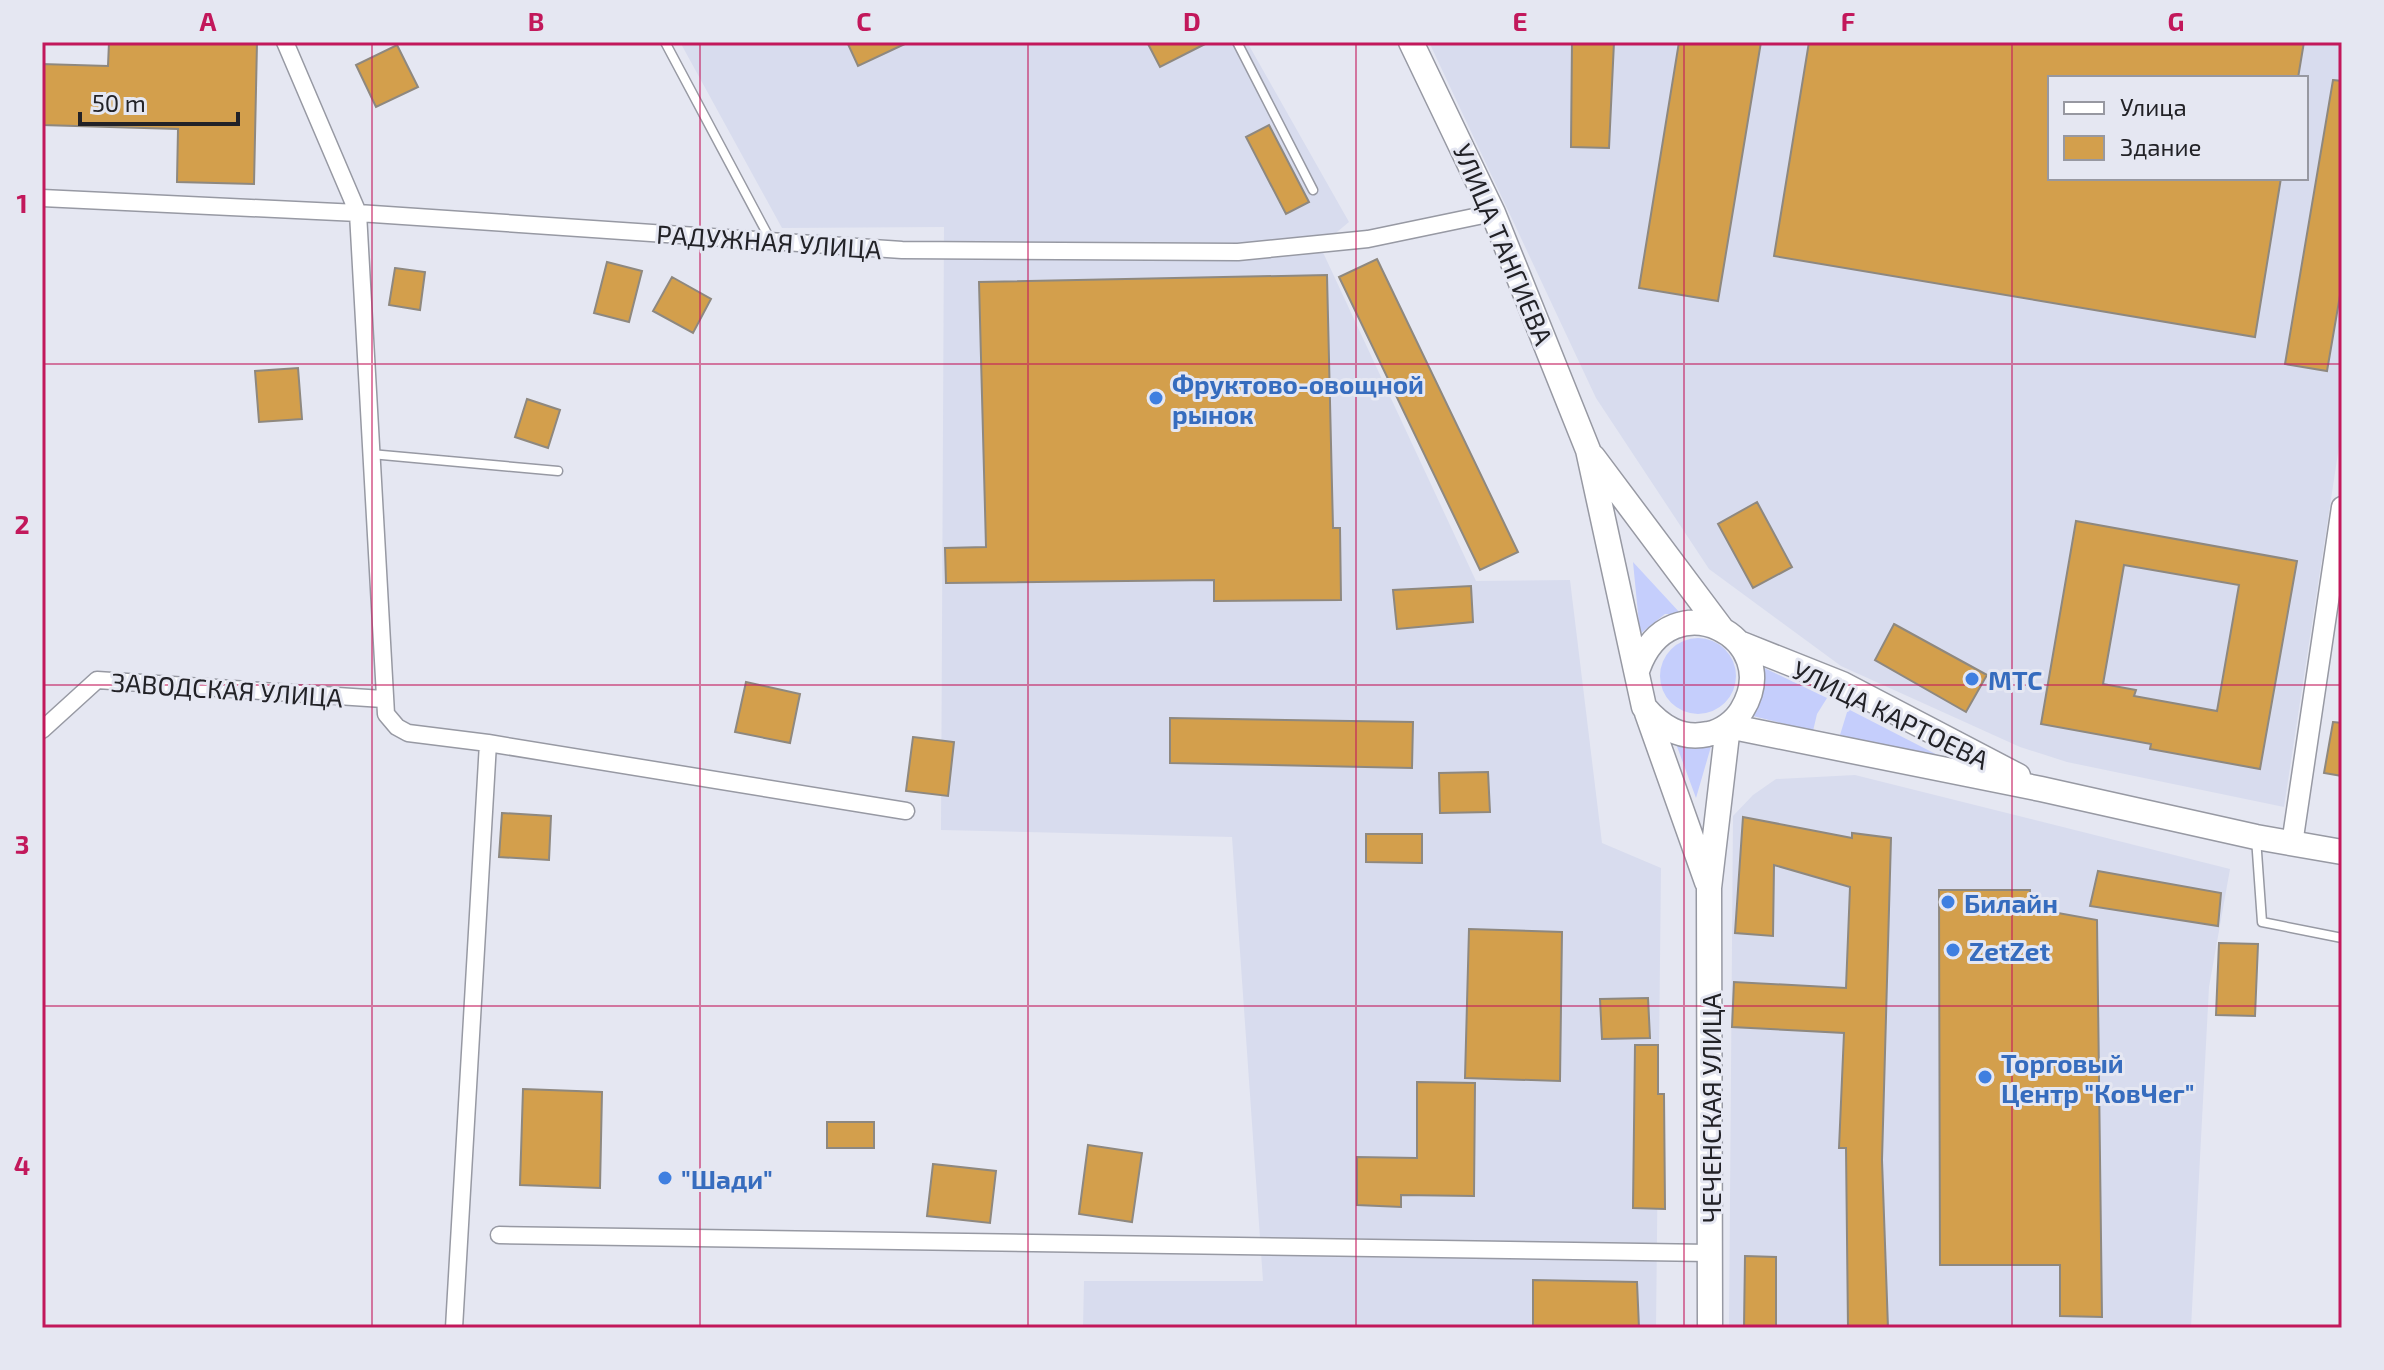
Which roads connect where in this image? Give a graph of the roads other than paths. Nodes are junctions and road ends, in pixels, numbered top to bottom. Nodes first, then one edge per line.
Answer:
1 (285, 42) edge
2 (665, 42) edge
3 (1237, 42) edge
4 (1411, 42) edge
5 (1313, 190) dead end
6 (42, 198) edge
7 (358, 213) junction
8 (1493, 213) junction
9 (771, 241) junction
10 (1588, 450) junction
11 (370, 454) junction
12 (558, 471) dead end
13 (2342, 507) edge
14 (1730, 636) junction
15 (1638, 668) junction
16 (383, 699) junction
17 (1644, 707) junction
18 (1728, 726) junction
19 (42, 730) edge
20 (488, 743) junction
21 (2041, 789) junction
22 (906, 811) dead end
23 (2256, 837) junction
24 (2292, 844) junction
25 (2342, 852) edge
26 (1709, 888) junction
27 (2342, 938) edge
28 (499, 1235) dead end
29 (1710, 1253) junction
30 (454, 1328) edge
31 (1710, 1328) edge

1 - 7 street
2 - 9 lane
3 - 5 lane
4 - 8 main road, УЛИЦА ТАНГИЕВА
6 - 7 street, РАДУЖНАЯ УЛИЦА
7 - 9 street, РАДУЖНАЯ УЛИЦА
7 - 11 street
8 - 9 street, РАДУЖНАЯ УЛИЦА
8 - 10 main road, УЛИЦА ТАНГИЕВА
10 - 14 main road
10 - 15 main road
11 - 12 lane
11 - 16 street
13 - 24 street
14 - 15 main road
14 - 18 main road
14 - 21 main road, УЛИЦА КАРТОЕВА
15 - 17 main road
16 - 19 street, ЗАВОДСКАЯ УЛИЦА
16 - 20 street
17 - 18 main road
17 - 26 main road, ЧЕЧЕНСКАЯ УЛИЦА
18 - 21 main road, УЛИЦА КАРТОЕВА
18 - 26 main road, ЧЕЧЕНСКАЯ УЛИЦА
20 - 22 street
20 - 30 street
21 - 23 main road, УЛИЦА КАРТОЕВА
23 - 24 main road, УЛИЦА КАРТОЕВА
23 - 27 lane
24 - 25 main road, УЛИЦА КАРТОЕВА
26 - 29 main road, ЧЕЧЕНСКАЯ УЛИЦА
28 - 29 street
29 - 31 main road, ЧЕЧЕНСКАЯ УЛИЦА

